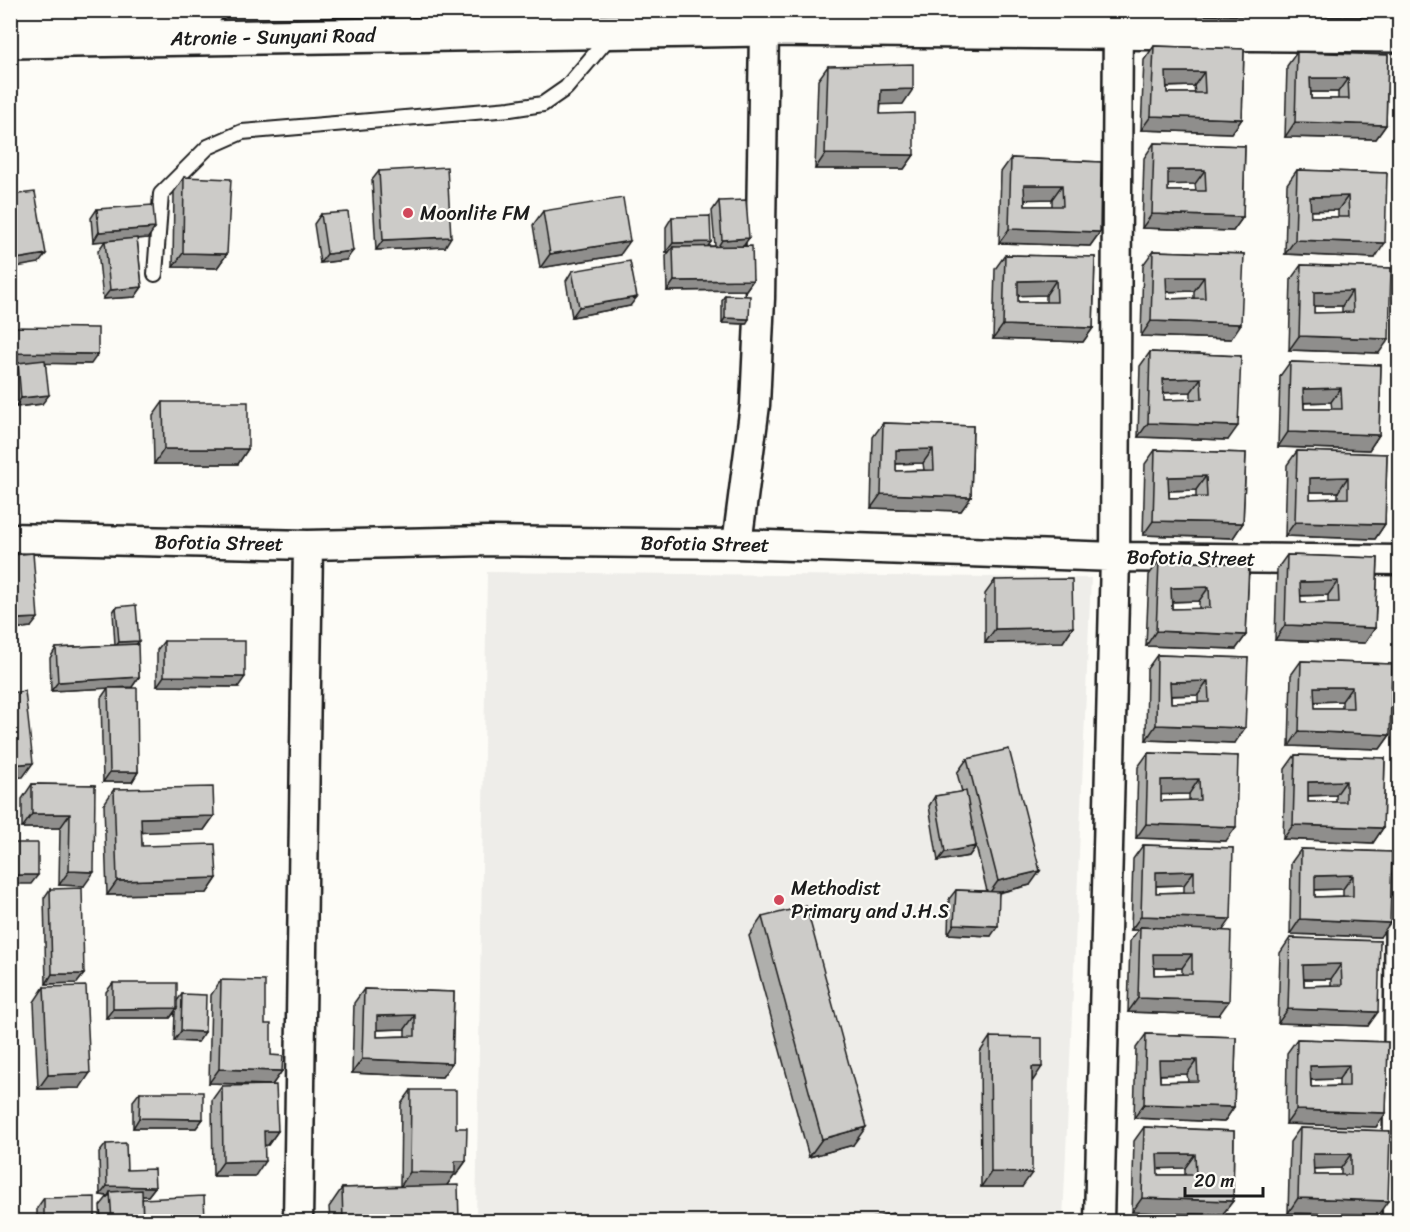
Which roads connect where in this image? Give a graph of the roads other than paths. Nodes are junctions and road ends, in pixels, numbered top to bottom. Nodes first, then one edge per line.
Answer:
1 (207, 10) edge
2 (10, 14) edge
3 (1119, 21) edge
4 (764, 29) junction
5 (613, 32) junction
6 (1400, 35) edge
7 (10, 40) edge
8 (154, 274) dead end
9 (10, 538) edge
10 (308, 544) junction
11 (737, 544) junction
12 (1115, 557) junction
13 (1400, 560) edge
14 (1400, 887) edge
15 (298, 1221) edge
16 (1099, 1221) edge
17 (1397, 1221) edge

1 - 2 highway
3 - 4 highway, Atronie - Sunyani Road
3 - 6 highway, Atronie - Sunyani Road
3 - 12 street
4 - 5 highway, Atronie - Sunyani Road
4 - 11 street
5 - 7 highway, Atronie - Sunyani Road
5 - 8 lane
9 - 10 street, Bofotia Street
10 - 11 street, Bofotia Street
10 - 15 street
11 - 12 street, Bofotia Street
12 - 13 street, Bofotia Street
12 - 16 street
14 - 17 street

